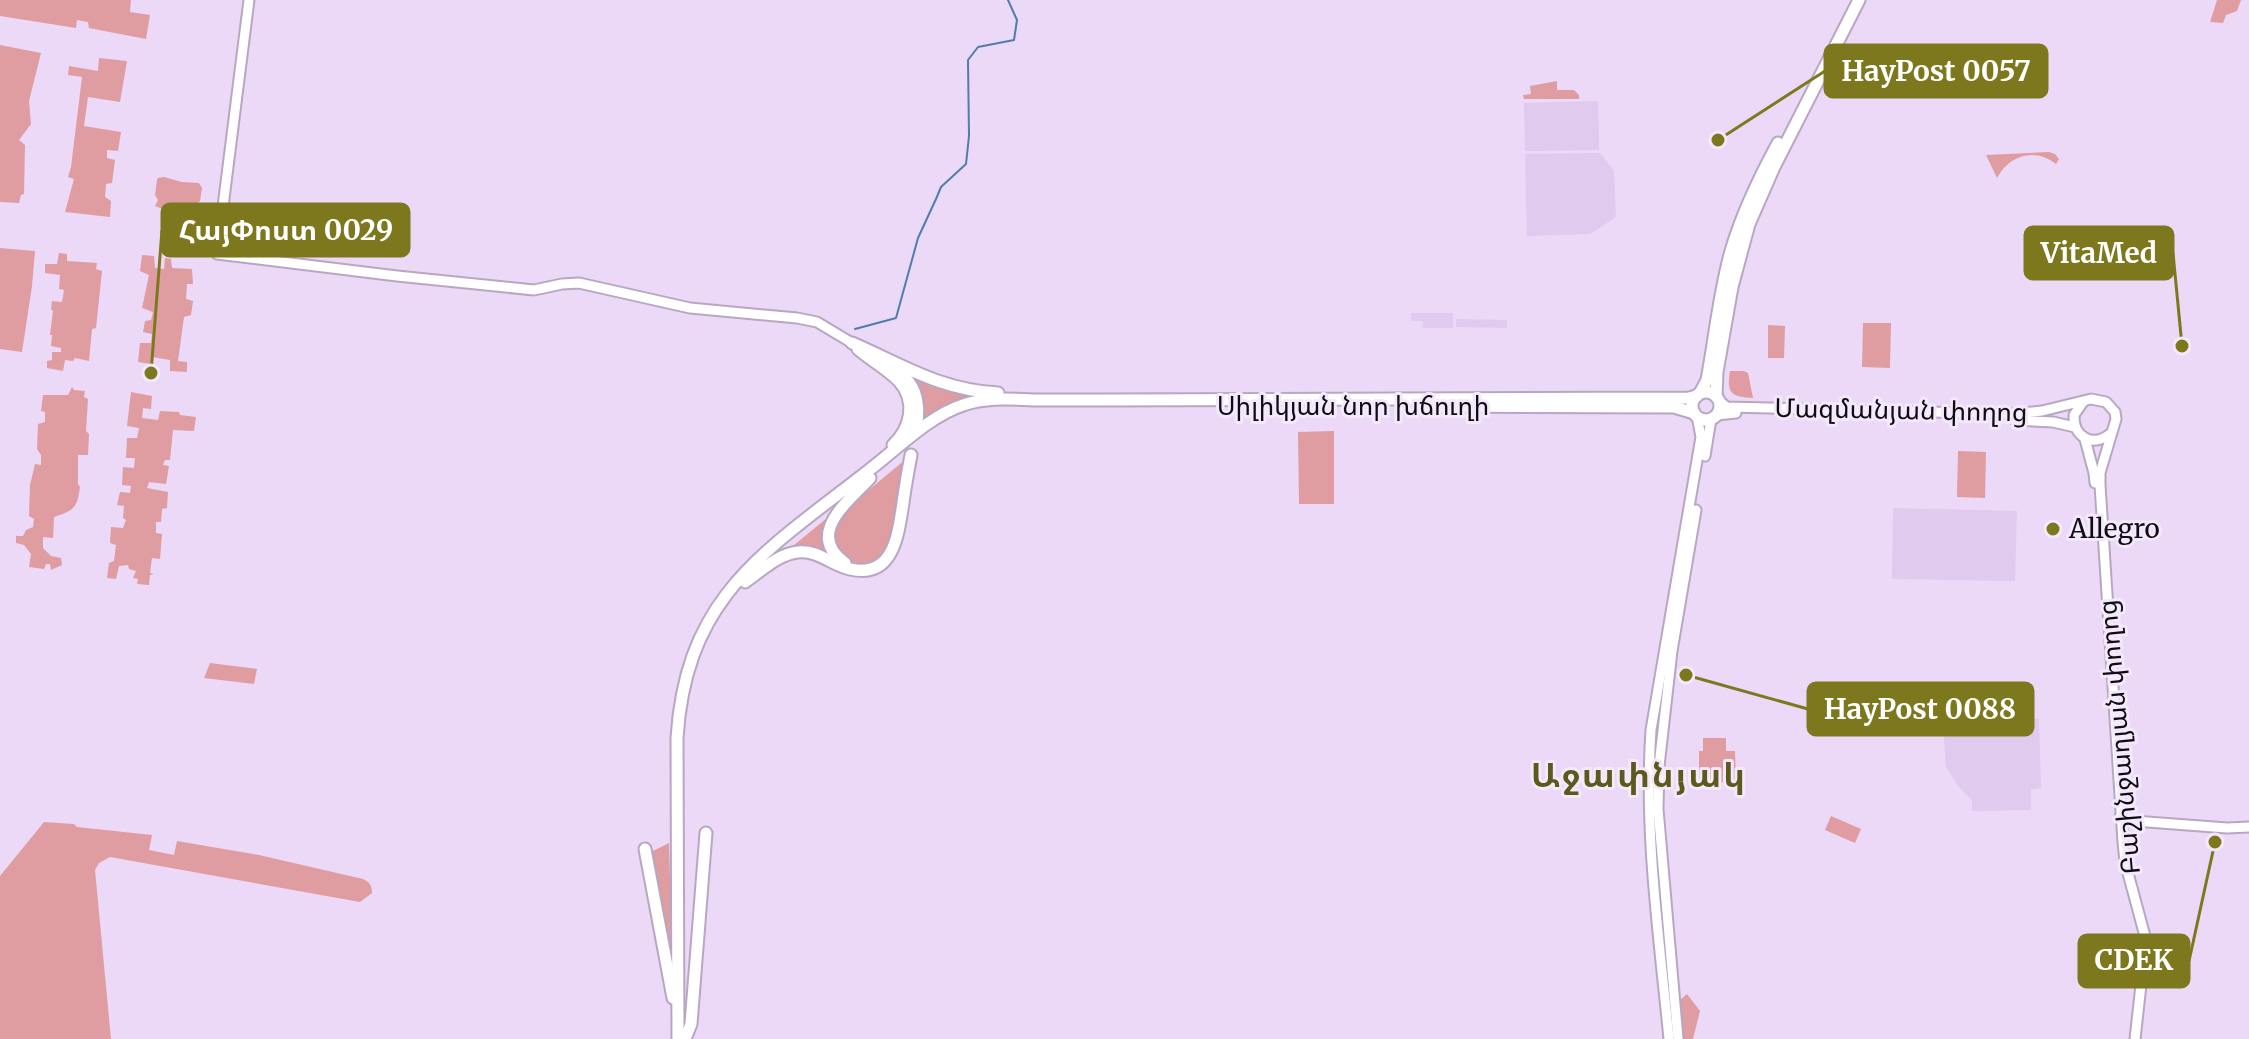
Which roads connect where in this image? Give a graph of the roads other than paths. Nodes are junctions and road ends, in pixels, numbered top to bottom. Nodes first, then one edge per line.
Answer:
1 (249, 0) edge
2 (1852, 0) edge
3 (1859, 0) edge
4 (852, 343) junction
5 (1698, 394) junction
6 (1718, 399) junction
7 (1084, 400) junction
8 (2084, 401) junction
9 (1103, 404) junction
10 (1696, 414) junction
11 (1714, 417) junction
12 (916, 427) dead end
13 (2075, 427) junction
14 (2111, 433) junction
15 (2085, 439) junction
16 (911, 455) dead end
17 (870, 478) junction
18 (855, 482) junction
19 (860, 570) junction
20 (745, 582) junction
21 (681, 798) junction
22 (2120, 820) junction
23 (2249, 826) edge
24 (706, 833) dead end
25 (645, 849) dead end
26 (681, 861) junction
27 (678, 1018) junction
28 (678, 1039) edge
29 (685, 1039) edge
30 (1669, 1039) edge
31 (1678, 1039) edge
32 (2135, 1039) edge

1 - 4 main road
2 - 5 highway
3 - 6 highway
4 - 7 highway
4 - 12 highway
4 - 18 highway
5 - 6 highway
5 - 9 highway, Սիլիկյան նոր խճուղի
5 - 10 highway
6 - 8 main road, Մազմանյան փողոց
6 - 11 highway
7 - 9 highway, Սիլիկյան նոր խճուղի
7 - 18 highway
8 - 13 main road
8 - 14 main road
9 - 10 highway, Սիլիկյան նոր խճուղի
9 - 17 highway, Սիլիկյան նոր խճուղի
10 - 11 highway
10 - 30 main road
11 - 13 main road, Մազմանյան փողոց
11 - 31 main road
13 - 15 main road
14 - 15 main road
14 - 22 main road, Բաշինջաղյան փողոց
15 - 22 main road, Բաշինջաղյան փողոց
16 - 19 highway
17 - 19 highway
17 - 20 highway
18 - 21 highway
19 - 20 highway
20 - 21 highway
21 - 26 highway
22 - 23 main road
22 - 32 main road, Բաշինջաղյան փողոց
24 - 29 highway
25 - 27 highway
26 - 27 highway
26 - 29 highway
27 - 28 highway

